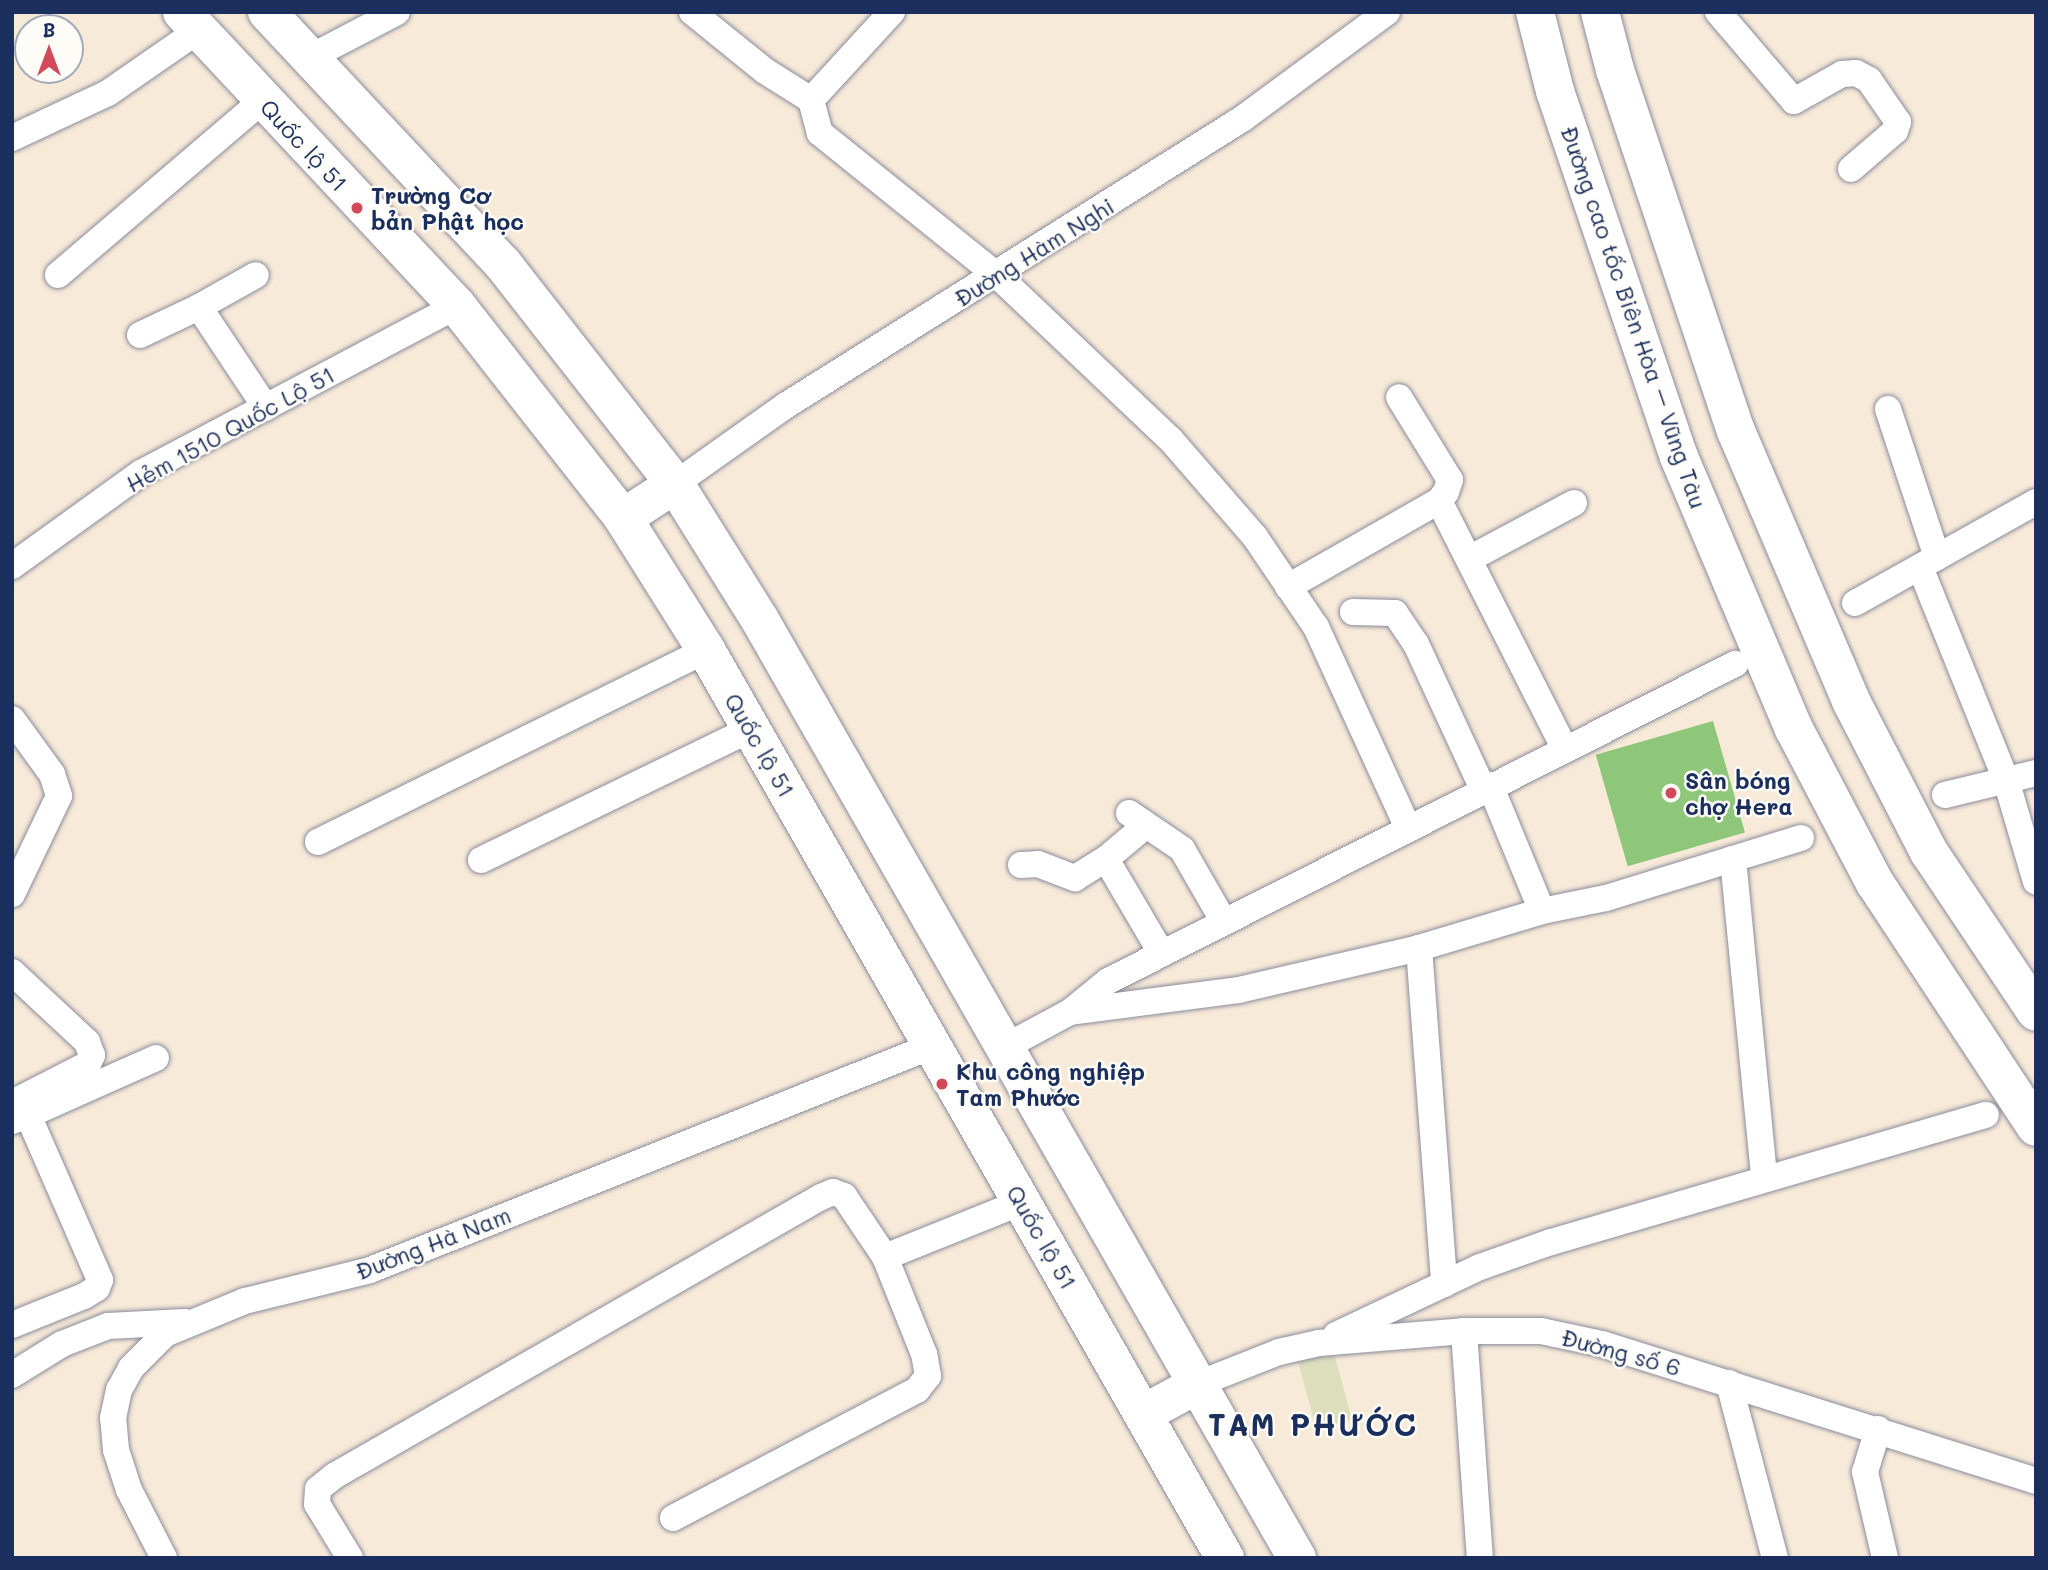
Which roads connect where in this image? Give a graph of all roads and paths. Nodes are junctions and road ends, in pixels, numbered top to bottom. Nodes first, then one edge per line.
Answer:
1 (267, 12) edge
2 (397, 12) edge
3 (692, 12) edge
4 (892, 12) edge
5 (1387, 12) edge
6 (1535, 12) edge
7 (1600, 12) edge
8 (1718, 12) edge
9 (191, 21) edge
10 (309, 58) junction
11 (263, 100) junction
12 (811, 100) junction
13 (12, 138) edge
14 (1851, 169) dead end
15 (58, 275) dead end
16 (256, 275) dead end
17 (998, 276) junction
18 (457, 306) junction
19 (200, 307) junction
20 (140, 335) dead end
21 (1399, 397) dead end
22 (266, 408) junction
23 (1888, 409) dead end
24 (675, 484) junction
25 (1439, 501) junction
26 (2036, 502) edge
27 (1574, 503) dead end
28 (623, 518) junction
29 (1469, 559) junction
30 (1928, 562) junction
31 (12, 566) edge
32 (1289, 587) junction
33 (1855, 603) dead end
34 (1353, 612) dead end
35 (706, 650) junction
36 (1735, 664) dead end
37 (12, 719) edge
38 (751, 729) junction
39 (1564, 747) junction
40 (2036, 773) edge
41 (2006, 780) junction
42 (1486, 787) junction
43 (1945, 795) dead end
44 (1408, 828) junction
45 (1801, 838) dead end
46 (318, 842) dead end
47 (1106, 859) junction
48 (1733, 859) junction
49 (481, 860) dead end
50 (1021, 866) dead end
51 (2036, 882) edge
52 (12, 894) edge
53 (1542, 911) junction
54 (1224, 922) junction
55 (1419, 948) junction
56 (1162, 954) junction
57 (12, 972) edge
58 (1070, 1012) junction
59 (2036, 1012) edge
60 (932, 1046) junction
61 (1005, 1047) junction
62 (156, 1058) dead end
63 (17, 1113) edge
64 (1986, 1115) dead end
65 (2036, 1127) edge
66 (1763, 1177) junction
67 (1022, 1202) junction
68 (885, 1257) junction
69 (1444, 1284) junction
70 (190, 1321) junction
71 (12, 1325) edge
72 (1464, 1331) junction
73 (1319, 1343) junction
74 (12, 1375) edge
75 (1729, 1383) junction
76 (1198, 1384) junction
77 (1143, 1415) junction
78 (1878, 1429) junction
79 (2036, 1480) edge
80 (673, 1518) dead end
81 (1221, 1556) edge
82 (164, 1558) edge
83 (351, 1558) edge
84 (1297, 1558) edge
85 (1480, 1558) edge
86 (1774, 1558) edge
87 (1885, 1558) edge

1 - 10 highway
2 - 10 street
3 - 12 street
4 - 12 street
5 - 17 street, Đường Hàm Nghi
6 - 65 highway, Đường cao tốc Biên Hòa – Vũng Tàu
7 - 59 highway
8 - 14 street
9 - 11 highway, Quốc lộ 51
9 - 13 street
10 - 24 highway
11 - 15 street
11 - 18 highway, Quốc lộ 51
12 - 17 street
16 - 19 street
17 - 24 street, Đường Hàm Nghi
17 - 32 street
18 - 22 street, Hẻm 1510 Quốc Lộ 51
18 - 28 highway, Quốc lộ 51
19 - 20 street
19 - 22 street
21 - 25 street
22 - 31 street, Hẻm 1510 Quốc Lộ 51
23 - 30 street
24 - 28 highway
24 - 61 highway
25 - 29 street
25 - 32 street
26 - 30 street
27 - 29 street
28 - 35 highway, Quốc lộ 51
29 - 39 street
30 - 33 street
30 - 41 street
32 - 44 street
34 - 42 street
35 - 38 highway, Quốc lộ 51
35 - 46 street
36 - 39 street
37 - 52 street
38 - 49 street
38 - 60 highway, Quốc lộ 51
39 - 42 street
40 - 41 street
41 - 43 street
41 - 51 street
42 - 44 street
42 - 53 street
44 - 54 street
45 - 48 street
47 - 50 street
47 - 54 street
47 - 56 street
48 - 53 street
48 - 66 street
53 - 55 street
54 - 56 street
55 - 58 street
55 - 69 street
56 - 58 street
57 - 63 street
58 - 61 street
60 - 67 highway, Quốc lộ 51
60 - 70 street, Đường Hà Nam
61 - 76 highway
62 - 63 street
63 - 71 street
64 - 66 street
66 - 69 street
67 - 68 street
67 - 77 highway, Quốc lộ 51
68 - 80 street
68 - 83 street
69 - 73 street
70 - 74 street
70 - 82 street, Đường Hà Nam
72 - 73 street, Đường số 6
72 - 75 street, Đường số 6
72 - 85 street
73 - 76 street, Đường số 6
75 - 78 street, Đường số 6
75 - 86 street
76 - 77 highway
76 - 84 highway
77 - 81 highway, Quốc lộ 51
78 - 79 street, Đường số 6
78 - 87 street

